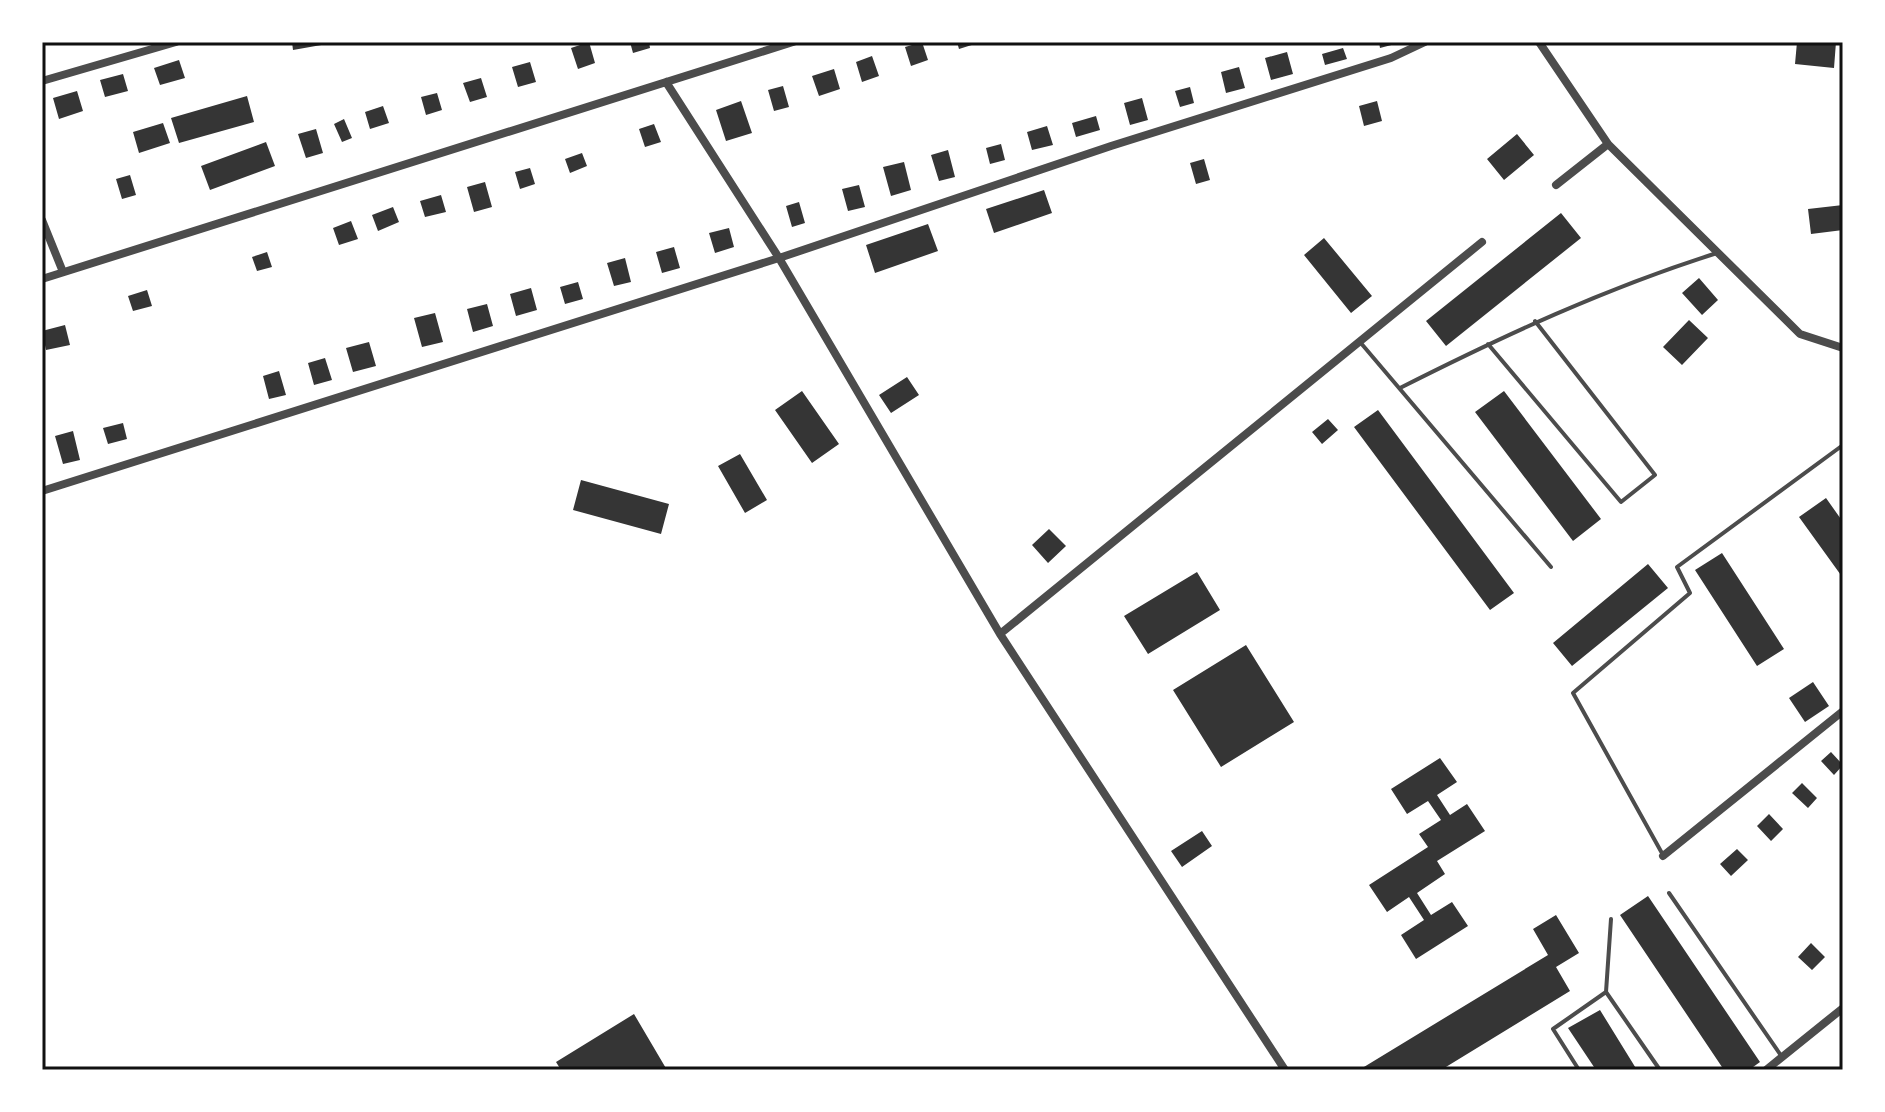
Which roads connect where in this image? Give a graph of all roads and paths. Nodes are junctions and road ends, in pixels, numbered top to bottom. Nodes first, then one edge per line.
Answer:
1 (176, 42) edge
2 (793, 42) edge
3 (1425, 42) edge
4 (1539, 42) edge
5 (782, 44) edge
6 (42, 81) edge
7 (666, 82) junction
8 (1608, 144) junction
9 (1556, 185) dead end
10 (42, 220) edge
11 (1482, 242) dead end
12 (1718, 253) junction
13 (779, 258) junction
14 (63, 272) junction
15 (42, 279) edge
16 (1535, 321) junction
17 (1360, 342) junction
18 (1488, 344) junction
19 (1843, 348) edge
20 (1400, 388) junction
21 (1843, 445) edge
22 (42, 491) edge
23 (1551, 567) dead end
24 (1000, 634) junction
25 (1843, 711) edge
26 (1663, 856) joint
27 (1669, 893) dead end
28 (1611, 919) dead end
29 (1606, 992) junction
30 (1843, 1008) edge
31 (1782, 1057) junction
32 (1285, 1070) edge
33 (1579, 1070) edge
34 (1660, 1070) edge
35 (1766, 1070) edge

1 - 6 street
2 - 5 street
3 - 13 street
4 - 8 street
5 - 7 street
7 - 13 street
7 - 14 street
8 - 9 street
8 - 12 street
10 - 14 street
11 - 17 street
12 - 16 lane
12 - 19 street
13 - 22 street
13 - 24 street
14 - 15 street
16 - 18 lane
16 - 18 lane
17 - 20 lane
17 - 24 street
18 - 20 lane
20 - 23 lane
21 - 26 lane
24 - 32 street
25 - 26 street
27 - 31 lane
28 - 29 lane
29 - 33 lane
29 - 34 lane
30 - 31 street
31 - 35 street

